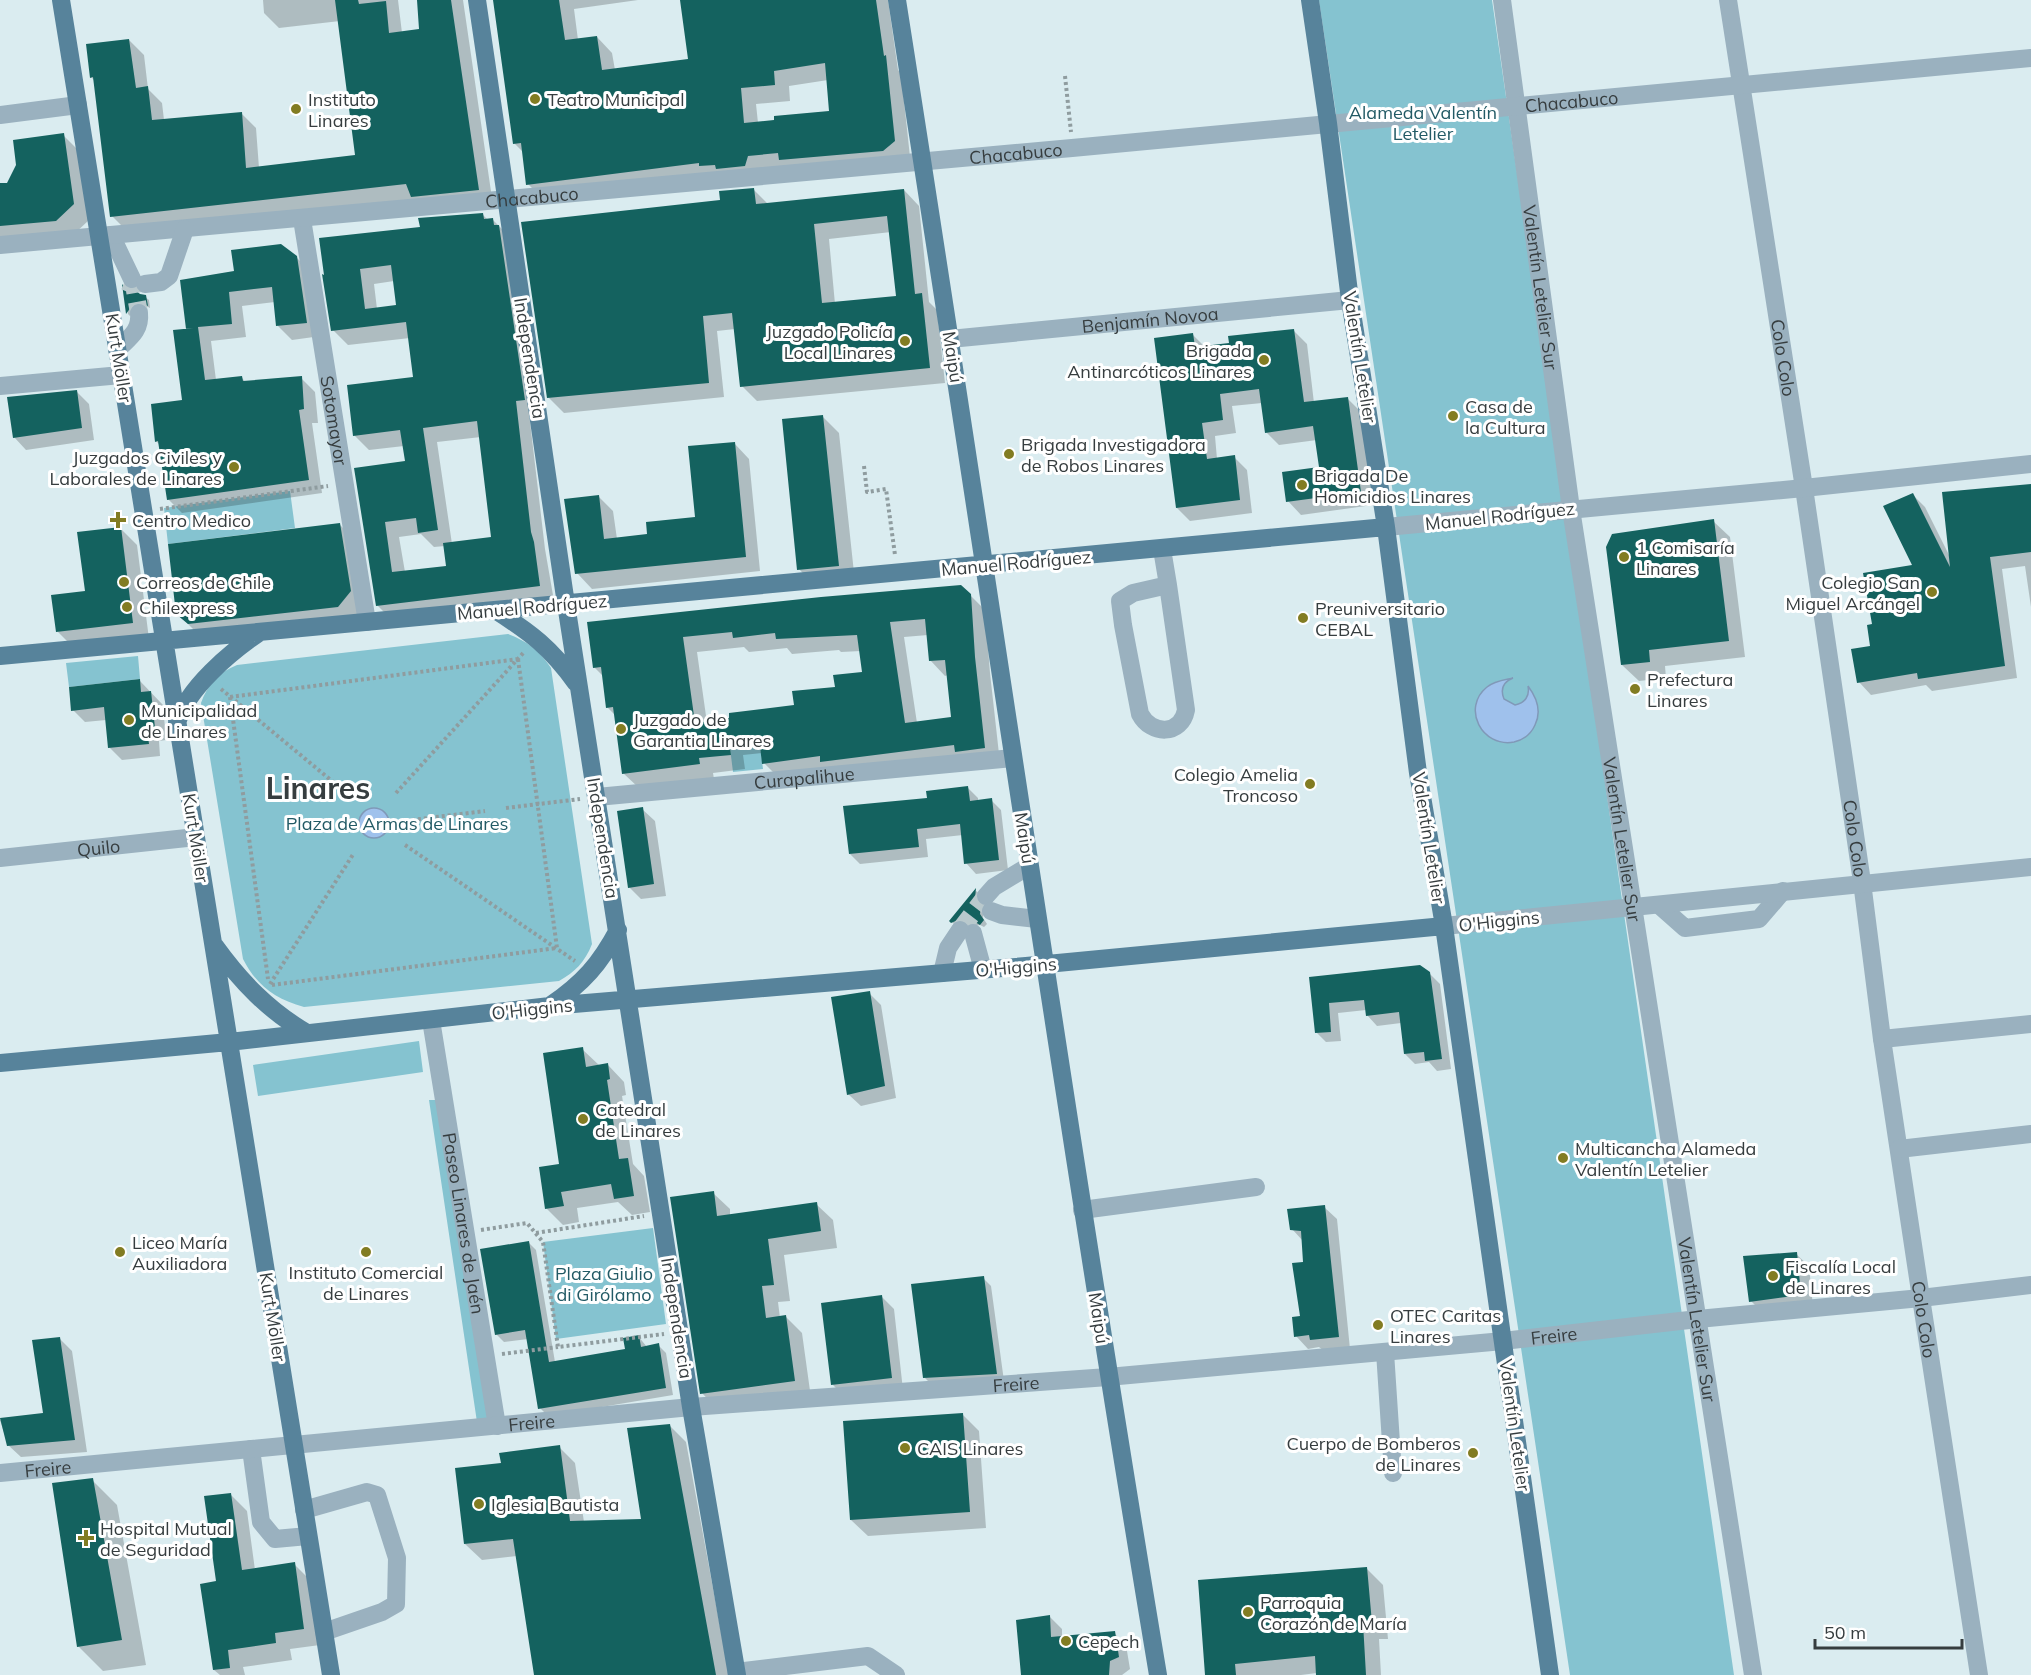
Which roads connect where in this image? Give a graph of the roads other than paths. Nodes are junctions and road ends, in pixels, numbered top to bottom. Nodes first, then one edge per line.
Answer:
1 (61, 0) edge
2 (477, 0) edge
3 (897, 0) edge
4 (1310, 0) edge
5 (1502, 0) edge
6 (1728, 0) edge
7 (2031, 58) edge
8 (1740, 84) junction
9 (78, 105) junction
10 (1516, 106) junction
11 (0, 115) edge
12 (1328, 123) junction
13 (922, 161) junction
14 (506, 199) junction
15 (302, 219) junction
16 (185, 229) junction
17 (105, 235) junction
18 (0, 245) edge
19 (105, 271) junction
20 (134, 281) junction
21 (1350, 300) junction
22 (139, 312) tunnel mouth
23 (950, 339) junction
24 (117, 350) junction
25 (122, 375) junction
26 (0, 386) edge
27 (2031, 464) edge
28 (1804, 488) junction
29 (1571, 509) junction
30 (1386, 527) junction
31 (1162, 549) junction
32 (986, 566) junction
33 (1168, 585) junction
34 (566, 604) junction
35 (495, 610) junction
36 (367, 622) junction
37 (262, 631) junction
38 (164, 640) junction
39 (0, 656) edge
40 (579, 687) junction
41 (177, 723) junction
42 (1013, 758) junction
43 (597, 797) junction
44 (196, 837) junction
45 (0, 858) edge
46 (1029, 866) junction
47 (2031, 867) edge
48 (1862, 882) junction
49 (1783, 891) junction
50 (1659, 905) junction
51 (1634, 908) junction
52 (1037, 920) junction
53 (1444, 926) junction
54 (618, 930) junction
55 (213, 942) junction
56 (1044, 965) junction
57 (983, 970) junction
58 (942, 974) junction
59 (629, 999) junction
60 (550, 1006) junction
61 (431, 1020) junction
62 (2031, 1024) edge
63 (308, 1033) junction
64 (1882, 1040) junction
65 (229, 1042) junction
66 (0, 1063) edge
67 (2031, 1134) edge
68 (1899, 1149) junction
69 (1256, 1187) dead end
70 (1082, 1210) junction
71 (2031, 1285) edge
72 (1921, 1298) junction
73 (1698, 1319) junction
74 (1503, 1341) junction
75 (1385, 1352) junction
76 (1108, 1377) junction
77 (691, 1407) junction
78 (497, 1426) junction
79 (294, 1445) junction
80 (251, 1449) junction
81 (0, 1473) edge
82 (1393, 1473) dead end
83 (304, 1510) junction
84 (308, 1536) junction
85 (324, 1632) junction
86 (736, 1673) edge
87 (331, 1675) edge
88 (896, 1675) edge
89 (1158, 1675) edge
90 (1550, 1675) edge
91 (1754, 1675) edge
92 (1979, 1675) edge

1 - 9 main road, Kurt Möller
2 - 14 main road, Independencia
3 - 13 main road, Maipú
4 - 12 main road, Valentín Letelier
5 - 10 street, Valentín Letelier Sur
6 - 8 street, Colo Colo
7 - 8 street, Chacabuco
8 - 10 street, Chacabuco
8 - 28 street, Colo Colo
9 - 11 street
9 - 17 main road, Kurt Möller
10 - 12 street, Chacabuco
10 - 29 street, Valentín Letelier Sur
12 - 13 street, Chacabuco
12 - 21 main road, Valentín Letelier
13 - 14 street, Chacabuco
13 - 23 main road, Maipú
14 - 15 street, Chacabuco
14 - 34 main road, Independencia
15 - 16 street, Chacabuco
15 - 36 street, Sotomayor
16 - 17 street, Chacabuco
16 - 20 street
17 - 18 street, Chacabuco
17 - 19 main road, Kurt Möller
17 - 20 street
19 - 20 street
19 - 24 main road, Kurt Möller
21 - 23 street, Benjamín Novoa
21 - 30 main road, Valentín Letelier
22 - 24 street
23 - 32 main road, Maipú
24 - 25 main road, Kurt Möller
25 - 26 street
25 - 38 main road, Kurt Möller
27 - 28 street, Manuel Rodríguez
28 - 29 street, Manuel Rodríguez
28 - 48 street, Colo Colo
29 - 30 street, Manuel Rodríguez
29 - 51 street, Valentín Letelier Sur
30 - 31 main road, Manuel Rodríguez
30 - 53 main road, Valentín Letelier
31 - 32 main road, Manuel Rodríguez
31 - 33 street
32 - 34 main road, Manuel Rodríguez
32 - 42 main road, Maipú
33 - 33 street
34 - 35 main road, Manuel Rodríguez
34 - 40 main road, Independencia
35 - 36 main road, Manuel Rodríguez
35 - 40 main road
36 - 37 main road, Manuel Rodríguez
37 - 38 main road, Manuel Rodríguez
37 - 41 main road
38 - 39 main road, Manuel Rodríguez
38 - 41 main road, Kurt Möller
40 - 43 main road, Independencia
41 - 44 main road, Kurt Möller
42 - 43 street, Curapalihue
42 - 46 main road, Maipú
43 - 54 main road, Independencia
44 - 45 street, Quilo
44 - 55 main road, Kurt Möller
46 - 52 main road, Maipú
46 - 52 street
47 - 48 street, O'Higgins
48 - 49 street, O'Higgins
48 - 64 street, Colo Colo
49 - 50 street, O'Higgins
49 - 50 street
50 - 51 street, O'Higgins
51 - 53 street, O'Higgins
51 - 73 street, Valentín Letelier Sur
52 - 56 main road, Maipú
53 - 56 main road, O'Higgins
53 - 74 main road, Valentín Letelier
54 - 59 main road, Independencia
54 - 60 main road
55 - 63 main road
55 - 65 main road, Kurt Möller
56 - 57 main road, O'Higgins
56 - 70 main road, Maipú
57 - 58 main road, O'Higgins
57 - 58 street
58 - 59 main road, O'Higgins
59 - 60 main road, O'Higgins
59 - 77 main road, Independencia
60 - 61 main road, O'Higgins
61 - 63 main road, O'Higgins
61 - 78 street, Paseo Linares de Jaén
62 - 64 street
63 - 65 main road, O'Higgins
64 - 68 street, Colo Colo
65 - 66 main road, O'Higgins
65 - 79 main road, Kurt Möller
67 - 68 street
68 - 72 street, Colo Colo
69 - 70 street
70 - 76 main road, Maipú
71 - 72 street, Freire
72 - 73 street, Freire
72 - 92 street, Colo Colo
73 - 74 street, Freire
73 - 91 street, Valentín Letelier Sur
74 - 75 street, Freire
74 - 90 main road, Valentín Letelier
75 - 76 street, Freire
75 - 82 street
76 - 77 street, Freire
76 - 89 main road, Maipú
77 - 78 street, Freire
77 - 86 main road, Independencia
78 - 79 street, Freire
79 - 80 street, Freire
79 - 83 main road, Kurt Möller
80 - 81 street, Freire
80 - 84 street
83 - 84 main road, Kurt Möller
83 - 85 street
84 - 85 main road, Kurt Möller
85 - 87 main road, Kurt Möller
86 - 88 street

